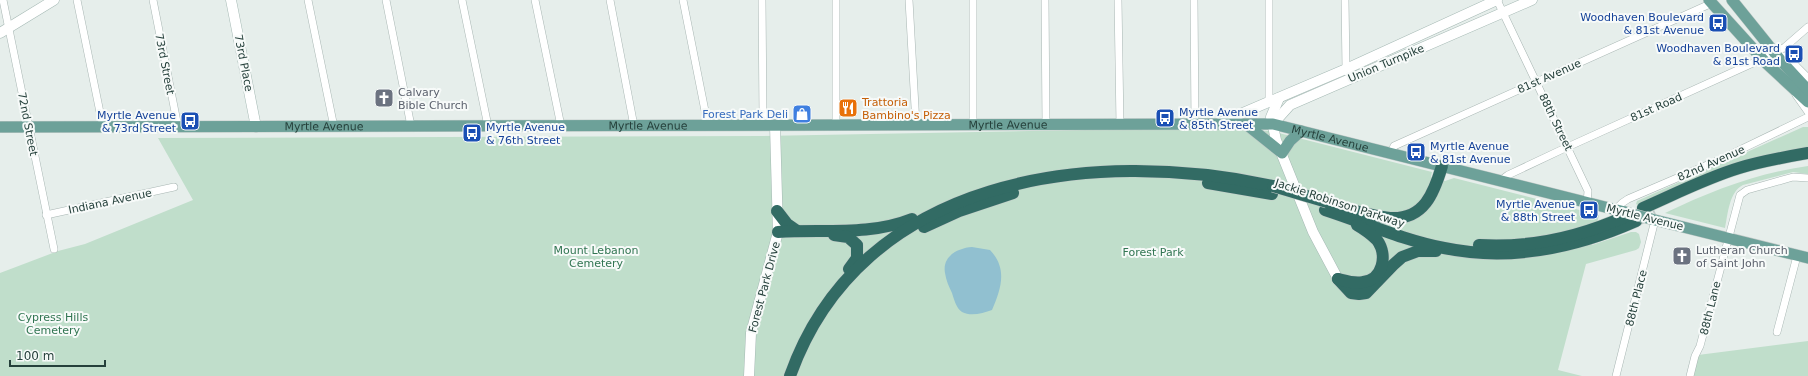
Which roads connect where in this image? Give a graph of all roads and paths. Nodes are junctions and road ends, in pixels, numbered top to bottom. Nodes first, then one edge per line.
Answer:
1 (3, 0) edge
2 (54, 0) edge
3 (77, 0) edge
4 (153, 0) edge
5 (231, 0) edge
6 (308, 0) edge
7 (386, 0) edge
8 (462, 0) edge
9 (535, 0) edge
10 (610, 0) edge
11 (683, 0) edge
12 (762, 0) edge
13 (836, 0) edge
14 (909, 0) edge
15 (973, 0) edge
16 (1045, 0) edge
17 (1118, 0) edge
18 (1194, 0) edge
19 (1269, 0) edge
20 (1345, 0) edge
21 (1497, 0) edge
22 (1532, 0) edge
23 (1732, 0) edge
24 (1711, 2) edge
25 (1503, 13) junction
26 (1808, 27) edge
27 (9, 28) junction
28 (0, 33) edge
29 (1775, 53) junction
30 (1763, 59) junction
31 (1348, 74) junction
32 (1808, 78) edge
33 (1536, 82) junction
34 (1788, 83) junction
35 (1808, 90) edge
36 (1279, 98) junction
37 (1269, 102) junction
38 (1808, 102) edge
39 (1808, 112) edge
40 (1808, 117) edge
41 (1273, 124) junction
42 (916, 125) junction
43 (973, 125) junction
44 (1046, 125) junction
45 (1120, 125) junction
46 (1195, 125) junction
47 (1216, 125) junction
48 (1247, 125) junction
49 (334, 126) junction
50 (411, 126) junction
51 (488, 126) junction
52 (561, 126) junction
53 (634, 126) junction
54 (708, 126) junction
55 (770, 126) junction
56 (836, 126) junction
57 (0, 127) edge
58 (29, 127) junction
59 (103, 127) junction
60 (178, 127) junction
61 (256, 127) junction
62 (1301, 131) junction
63 (1567, 147) junction
64 (1282, 153) junction
65 (1808, 153) edge
66 (1391, 154) junction
67 (1808, 162) edge
68 (1442, 166) junction
69 (1808, 178) edge
70 (1500, 181) junction
71 (174, 187) dead end
72 (1273, 190) junction
73 (1587, 203) junction
74 (1330, 208) junction
75 (1643, 208) tunnel mouth
76 (777, 211) junction
77 (938, 211) junction
78 (1354, 211) junction
79 (1621, 213) junction
80 (46, 215) junction
81 (1654, 217) junction
82 (1636, 221) tunnel mouth
83 (797, 231) junction
84 (777, 235) junction
85 (1728, 238) junction
86 (54, 249) dead end
87 (1467, 252) junction
88 (1803, 257) edge
89 (1338, 279) junction
90 (823, 309) junction
91 (1777, 332) dead end
92 (749, 376) edge
93 (790, 376) edge
94 (798, 376) edge
95 (1616, 376) edge
96 (1690, 376) edge

1 - 27 street, 72nd Street
2 - 27 main road
3 - 59 street
4 - 60 street, 73rd Street
5 - 61 main road, 73rd Place
6 - 49 street
7 - 50 street
8 - 51 street
9 - 52 street
10 - 53 street
11 - 54 street
12 - 55 street
13 - 56 street
14 - 42 street
15 - 43 street
16 - 44 street
17 - 45 street
18 - 46 street
19 - 37 street
20 - 31 street
21 - 25 street, 88th Street
21 - 31 main road, Union Turnpike
22 - 25 main road, Union Turnpike
23 - 29 main road
24 - 30 main road
24 - 33 street, 81st Avenue
25 - 31 main road, Union Turnpike
25 - 33 street, 88th Street
26 - 29 street, 81st Road
27 - 28 main road
27 - 58 street, 72nd Street
29 - 30 street, 81st Road
29 - 32 street
29 - 35 main road
30 - 34 main road
30 - 63 street, 81st Road
31 - 36 main road, Union Turnpike
31 - 41 main road, Union Turnpike
33 - 63 street, 88th Street
33 - 66 street, 81st Avenue
34 - 38 main road
34 - 39 street
36 - 37 main road, Union Turnpike
36 - 41 main road
37 - 47 main road, Union Turnpike
40 - 79 street, 82nd Avenue
41 - 48 main road, Myrtle Avenue
41 - 62 main road, Myrtle Avenue
41 - 64 main road
42 - 43 main road, Myrtle Avenue
42 - 56 main road, Myrtle Avenue
43 - 44 main road, Myrtle Avenue
44 - 45 main road, Myrtle Avenue
45 - 46 main road, Myrtle Avenue
46 - 47 main road, Myrtle Avenue
47 - 48 main road, Myrtle Avenue
48 - 64 main road
49 - 50 main road, Myrtle Avenue
49 - 61 main road, Myrtle Avenue
50 - 51 main road, Myrtle Avenue
51 - 52 main road, Myrtle Avenue
52 - 53 main road, Myrtle Avenue
53 - 54 main road, Myrtle Avenue
54 - 55 main road, Myrtle Avenue
55 - 56 main road, Myrtle Avenue
55 - 76 main road, Forest Park Drive
57 - 58 main road, Myrtle Avenue
58 - 59 main road, Myrtle Avenue
58 - 80 street, 72nd Street
59 - 60 main road, Myrtle Avenue
60 - 61 main road, Myrtle Avenue
62 - 64 main road
62 - 66 main road, Myrtle Avenue
63 - 70 street, 81st Road
63 - 73 street, 88th Street
64 - 89 main road
65 - 75 highway
66 - 68 main road, Myrtle Avenue
67 - 81 highway
68 - 70 main road, Myrtle Avenue
68 - 78 highway
69 - 85 street, 88th Lane
70 - 73 main road, Myrtle Avenue
71 - 80 street, Indiana Avenue
72 - 74 highway, Jackie Robinson Parkway
72 - 77 highway, Jackie Robinson Parkway
72 - 94 highway, Jackie Robinson Parkway
73 - 79 main road, Myrtle Avenue
74 - 78 highway, Jackie Robinson Parkway
74 - 87 highway, Jackie Robinson Parkway
74 - 89 highway
76 - 83 highway
76 - 84 main road, Forest Park Drive
77 - 83 highway
77 - 90 highway, Jackie Robinson Parkway
78 - 79 highway, Jackie Robinson Parkway
79 - 81 main road, Myrtle Avenue, bridge
80 - 86 street, 72nd Street
81 - 85 main road, Myrtle Avenue
81 - 95 street, 88th Place
82 - 87 highway, Jackie Robinson Parkway
83 - 84 highway
84 - 90 highway
84 - 92 main road, Forest Park Drive
85 - 88 main road, Myrtle Avenue
85 - 96 street, 88th Lane
87 - 89 highway
88 - 91 street
90 - 93 highway, Jackie Robinson Parkway

